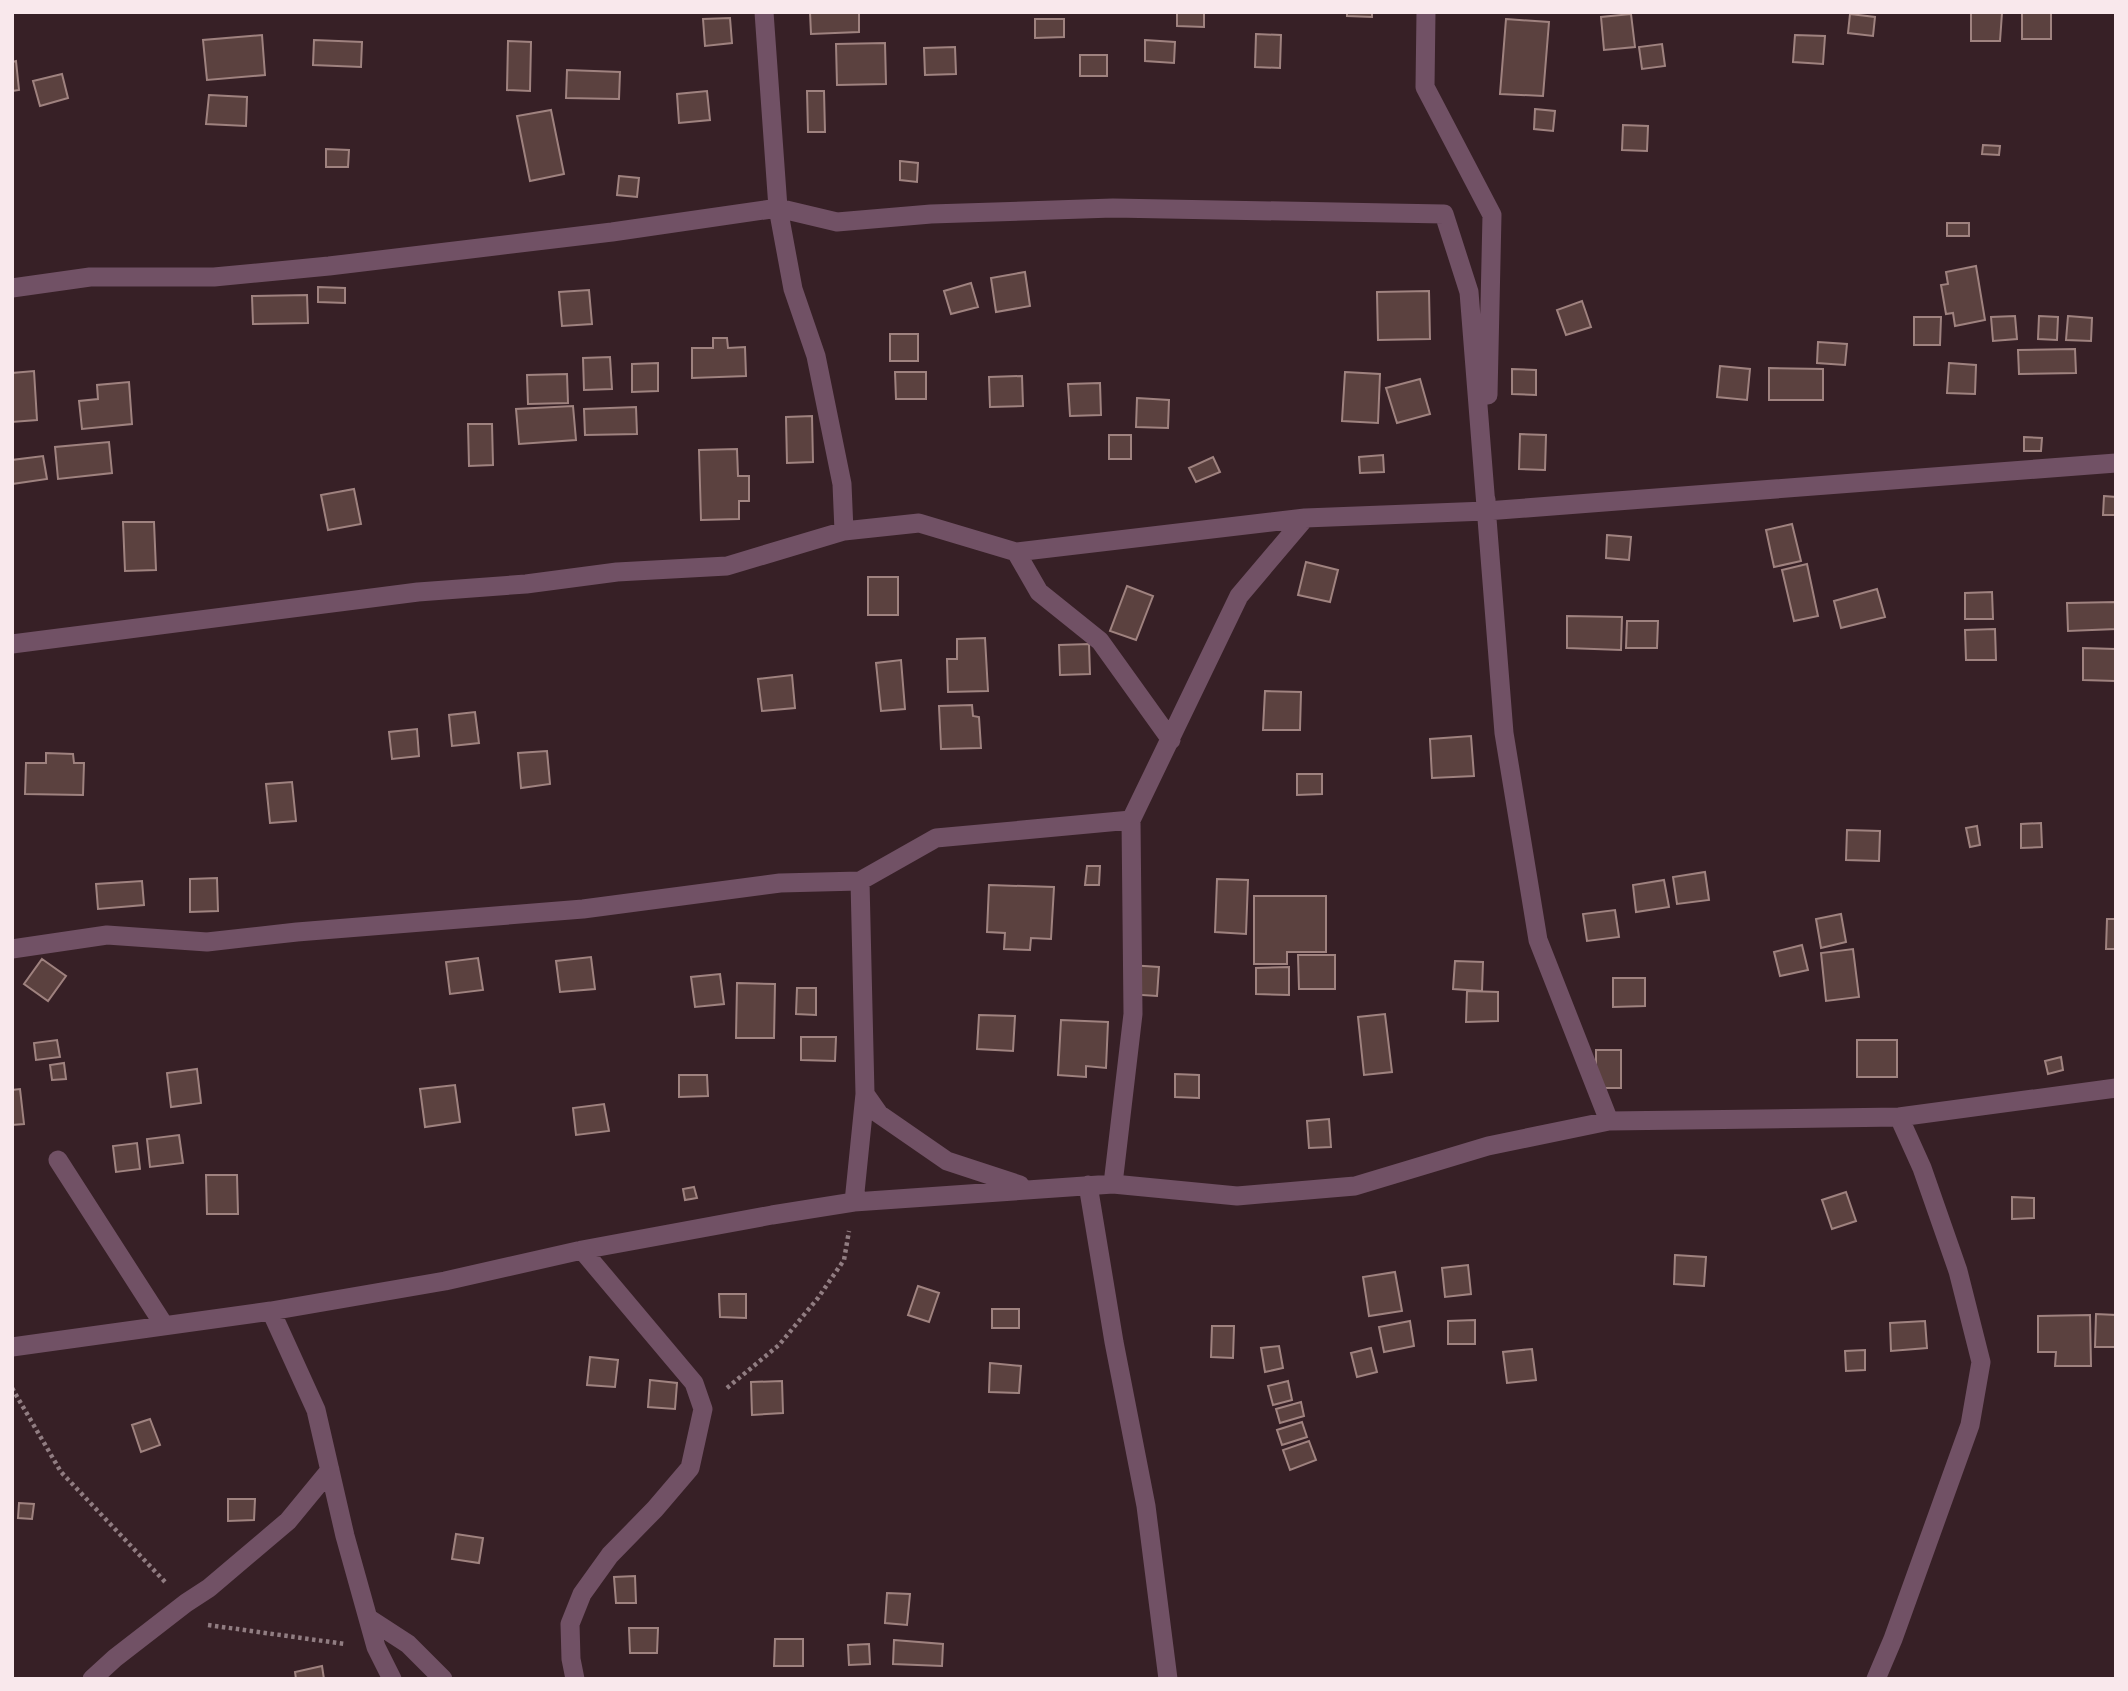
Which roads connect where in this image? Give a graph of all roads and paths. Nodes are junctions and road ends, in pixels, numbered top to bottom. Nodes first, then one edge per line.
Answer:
1 (764, 12) edge
2 (1426, 12) edge
3 (778, 208) junction
4 (12, 288) edge
5 (2116, 463) edge
6 (1486, 511) junction
7 (1305, 518) junction
8 (844, 531) junction
9 (1016, 552) junction
10 (12, 644) edge
11 (1171, 740) junction
12 (1131, 820) junction
13 (860, 881) junction
14 (12, 948) edge
15 (2116, 1088) edge
16 (864, 1094) junction
17 (1899, 1117) junction
18 (1609, 1121) junction
19 (58, 1160) dead end
20 (1113, 1184) junction
21 (1088, 1185) junction
22 (1032, 1189) junction
23 (854, 1202) junction
24 (582, 1250) junction
25 (271, 1311) junction
26 (164, 1325) junction
27 (12, 1347) edge
28 (12, 1388) edge
29 (702, 1409) junction
30 (330, 1470) junction
31 (186, 1603) junction
32 (368, 1618) junction
33 (376, 1647) junction
34 (92, 1679) edge
35 (392, 1679) edge
36 (443, 1679) edge
37 (575, 1679) edge
38 (1168, 1679) edge
39 (1876, 1679) edge

1 - 3 street
2 - 6 street
3 - 4 street
3 - 6 street
3 - 8 street
5 - 6 street
6 - 7 street
6 - 18 street
7 - 9 street
7 - 11 street
8 - 9 street
8 - 10 street
9 - 11 street
11 - 12 street
12 - 13 street
12 - 20 street
13 - 14 street
13 - 16 street
15 - 17 street
16 - 22 street
16 - 23 street
17 - 18 street
17 - 39 street
18 - 20 street
19 - 26 street
20 - 21 street
21 - 22 street
21 - 38 street
22 - 23 street
23 - 24 street
23 - 29 path
24 - 25 street
24 - 29 street
25 - 26 street
25 - 30 street
26 - 27 street
28 - 31 path
29 - 37 street
30 - 31 street
30 - 32 street
31 - 33 path
31 - 34 street
32 - 33 street
32 - 36 street
33 - 35 street

